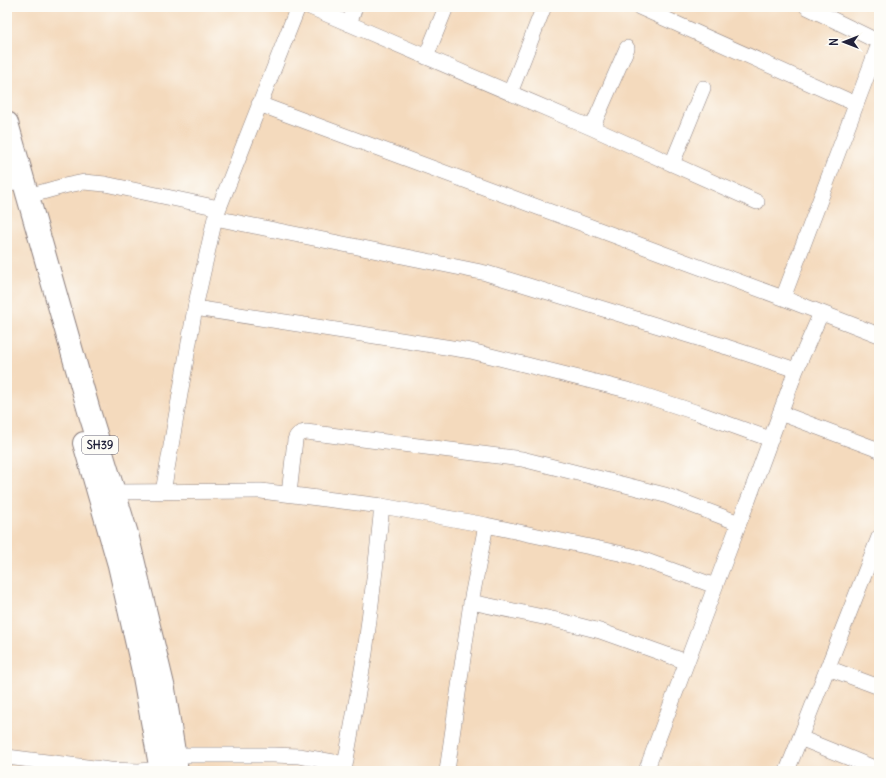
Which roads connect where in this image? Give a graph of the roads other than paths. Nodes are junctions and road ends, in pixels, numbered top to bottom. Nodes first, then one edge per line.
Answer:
1 (298, 7) edge
2 (310, 7) edge
3 (355, 7) edge
4 (446, 7) edge
5 (640, 7) edge
6 (807, 7) edge
7 (543, 9) dead end
8 (349, 24) junction
9 (879, 43) edge
10 (627, 48) dead end
11 (426, 57) junction
12 (703, 88) dead end
13 (510, 93) junction
14 (259, 104) junction
15 (856, 104) junction
16 (7, 123) edge
17 (592, 128) junction
18 (672, 164) junction
19 (8, 178) edge
20 (28, 196) junction
21 (757, 202) dead end
22 (217, 213) junction
23 (784, 298) junction
24 (195, 308) junction
25 (821, 313) junction
26 (879, 335) edge
27 (796, 370) junction
28 (780, 413) junction
29 (770, 439) junction
30 (879, 450) edge
31 (114, 492) junction
32 (163, 492) junction
33 (289, 494) junction
34 (382, 506) junction
35 (739, 523) junction
36 (486, 525) junction
37 (879, 537) edge
38 (873, 571) edge
39 (715, 586) junction
40 (471, 602) junction
41 (687, 662) junction
42 (828, 668) junction
43 (879, 687) edge
44 (800, 738) junction
45 (7, 756) edge
46 (168, 767) edge
47 (345, 767) edge
48 (879, 770) edge
49 (447, 771) edge
50 (646, 771) edge
51 (788, 771) edge

1 - 14 street
2 - 8 street
3 - 8 street
4 - 11 street
5 - 15 street
6 - 9 street
7 - 13 street
8 - 11 street
9 - 15 street
10 - 17 street
11 - 13 street
12 - 18 street
13 - 17 street
14 - 22 street
14 - 23 street
15 - 23 street
16 - 20 main road, SH39
17 - 18 street
18 - 21 street
19 - 46 main road, SH39
20 - 22 street
20 - 31 main road, SH39
22 - 24 street
22 - 27 street
23 - 25 street
24 - 29 street
24 - 32 street
25 - 26 street
25 - 27 street
27 - 28 street
28 - 29 street
28 - 30 street
29 - 35 street
31 - 32 street
31 - 46 main road, SH39
32 - 33 street
33 - 34 street
33 - 35 street
34 - 36 street
34 - 47 street
35 - 39 street
36 - 39 street
36 - 40 street
37 - 38 street
38 - 42 street
39 - 41 street
40 - 41 street
40 - 49 street
41 - 50 street
42 - 43 street
42 - 44 street
44 - 48 street
44 - 51 street
45 - 46 street
46 - 47 street

